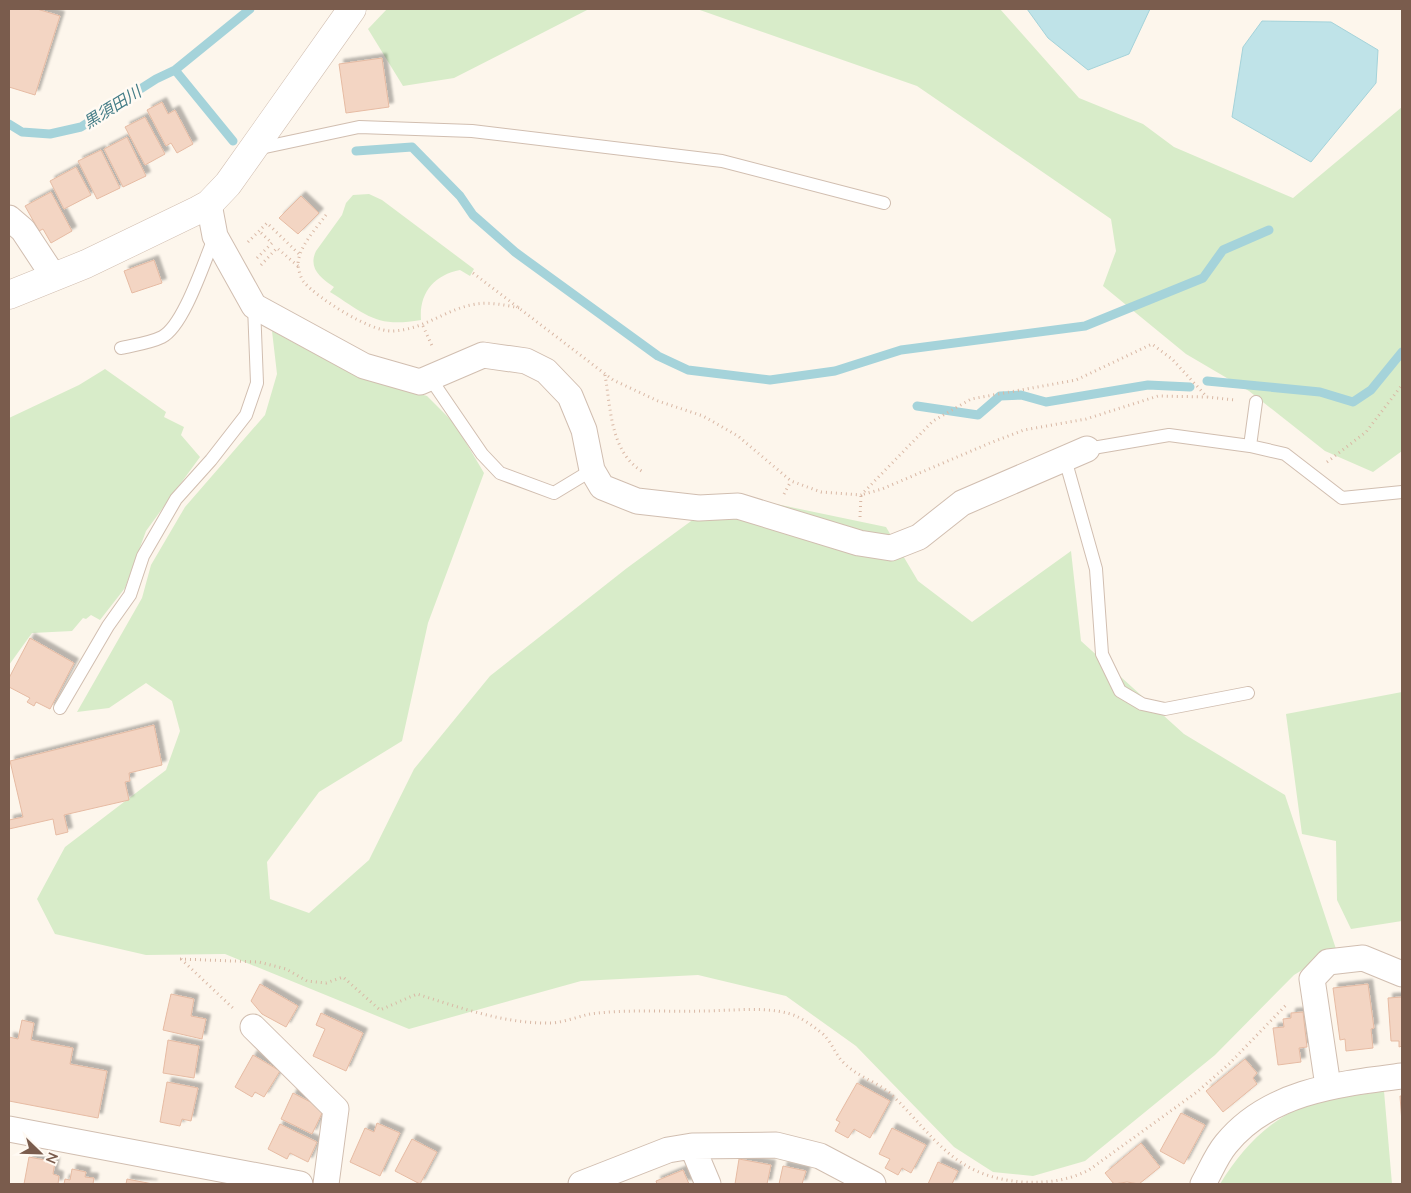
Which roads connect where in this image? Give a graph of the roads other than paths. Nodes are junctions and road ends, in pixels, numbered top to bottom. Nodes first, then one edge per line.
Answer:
1 (352, 9) edge
2 (253, 150) junction
3 (884, 203) dead end
4 (208, 204) junction
5 (9, 218) edge
6 (214, 236) junction
7 (54, 277) junction
8 (9, 295) edge
9 (254, 306) junction
10 (121, 348) dead end
11 (430, 378) junction
12 (1256, 402) road end
13 (1250, 446) junction
14 (1076, 454) junction
15 (592, 470) junction
16 (1402, 492) edge
17 (1248, 692) dead end
18 (60, 708) dead end
19 (1402, 974) edge
20 (253, 1027) dead end
21 (1402, 1076) edge
22 (1328, 1086) junction
23 (10, 1134) edge
24 (692, 1146) junction
25 (300, 1184) edge
26 (326, 1184) edge
27 (581, 1184) edge
28 (708, 1184) edge
29 (873, 1184) edge
30 (1203, 1184) edge

1 - 2 street
2 - 3 lane
2 - 4 street
4 - 6 street
4 - 7 street
5 - 7 street
6 - 9 street
6 - 10 lane
7 - 8 street
9 - 11 street
9 - 18 lane
11 - 15 lane
11 - 15 street
12 - 13 lane
13 - 14 lane
13 - 16 lane
14 - 15 street
14 - 17 lane
19 - 22 street
20 - 26 street
21 - 22 street
22 - 30 street
23 - 25 street
24 - 27 street
24 - 28 street
24 - 29 street

